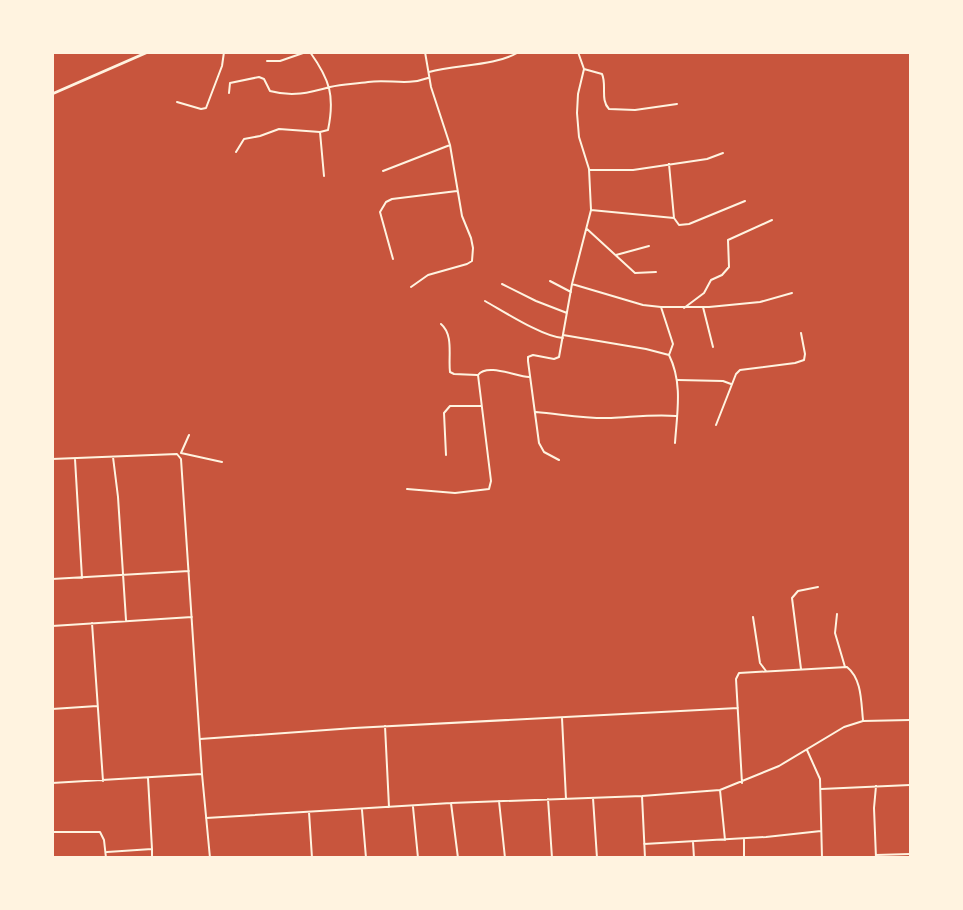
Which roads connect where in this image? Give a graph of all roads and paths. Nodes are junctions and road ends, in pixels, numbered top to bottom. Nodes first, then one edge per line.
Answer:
1 (224, 52) edge
2 (308, 52) edge
3 (425, 52) edge
4 (519, 52) edge
5 (578, 52) edge
6 (148, 53) edge
7 (267, 61) dead end
8 (584, 69) junction
9 (429, 72) junction
10 (428, 78) junction
11 (330, 87) junction
12 (229, 93) dead end
13 (52, 94) edge
14 (177, 102) dead end
15 (677, 104) dead end
16 (320, 132) junction
17 (450, 144) junction
18 (236, 152) dead end
19 (723, 153) dead end
20 (669, 164) junction
21 (589, 169) junction
22 (383, 171) dead end
23 (324, 176) dead end
24 (457, 191) junction
25 (745, 201) dead end
26 (591, 210) junction
27 (674, 218) junction
28 (772, 220) dead end
29 (587, 229) junction
30 (649, 246) dead end
31 (616, 255) junction
32 (393, 259) dead end
33 (656, 272) dead end
34 (550, 281) dead end
35 (502, 284) dead end
36 (572, 284) junction
37 (411, 287) dead end
38 (571, 291) junction
39 (792, 293) dead end
40 (485, 301) dead end
41 (661, 307) junction
42 (703, 307) junction
43 (684, 308) junction
44 (567, 313) junction
45 (441, 324) dead end
46 (801, 333) dead end
47 (563, 336) junction
48 (713, 347) dead end
49 (669, 355) junction
50 (478, 375) junction
51 (530, 378) junction
52 (678, 380) junction
53 (732, 384) junction
54 (482, 406) junction
55 (536, 412) junction
56 (677, 416) junction
57 (716, 424) dead end
58 (189, 435) dead end
59 (675, 443) dead end
60 (179, 454) junction
61 (446, 456) dead end
62 (113, 457) junction
63 (52, 459) edge
64 (75, 459) junction
65 (559, 460) dead end
66 (222, 462) dead end
67 (407, 489) dead end
68 (189, 571) junction
69 (122, 576) junction
70 (82, 578) junction
71 (52, 579) edge
72 (818, 587) dead end
73 (837, 614) dead end
74 (192, 617) junction
75 (753, 617) dead end
76 (126, 620) junction
77 (92, 623) junction
78 (52, 626) edge
79 (845, 667) junction
80 (801, 669) junction
81 (767, 672) junction
82 (98, 706) junction
83 (738, 708) junction
84 (52, 709) edge
85 (562, 718) junction
86 (910, 720) edge
87 (863, 721) junction
88 (385, 726) junction
89 (200, 739) junction
90 (807, 750) junction
91 (202, 774) junction
92 (148, 778) junction
93 (103, 781) junction
94 (52, 783) edge
95 (742, 783) junction
96 (910, 785) edge
97 (876, 786) junction
98 (821, 789) junction
99 (720, 790) junction
100 (642, 796) junction
101 (593, 798) junction
102 (548, 799) junction
103 (566, 799) junction
104 (499, 801) junction
105 (451, 803) junction
106 (389, 807) junction
107 (413, 807) junction
108 (362, 810) junction
109 (309, 812) junction
110 (206, 818) junction
111 (822, 831) junction
112 (52, 832) edge
113 (744, 838) junction
114 (725, 840) junction
115 (693, 842) junction
116 (644, 844) junction
117 (152, 849) junction
118 (105, 852) junction
119 (910, 854) edge
120 (876, 856) edge
121 (106, 858) edge
122 (153, 858) edge
123 (210, 858) edge
124 (312, 858) edge
125 (366, 858) edge
126 (418, 858) edge
127 (458, 858) edge
128 (505, 858) edge
129 (552, 858) edge
130 (597, 858) edge
131 (645, 858) edge
132 (694, 858) edge
133 (744, 858) edge
134 (822, 858) edge

1 - 14 street
2 - 7 street
2 - 11 street
3 - 9 street
4 - 9 street
5 - 8 street
6 - 13 main road
8 - 15 street
8 - 21 street
9 - 10 street
10 - 11 street
10 - 17 street
11 - 12 street
11 - 16 street
16 - 18 street
16 - 23 street
17 - 22 street
17 - 24 street
19 - 20 street
20 - 21 street
20 - 27 street
21 - 26 street
24 - 32 street
24 - 37 street
25 - 27 street
26 - 27 street
26 - 29 street
28 - 43 street
29 - 31 street
29 - 36 street
30 - 31 street
31 - 33 street
34 - 38 street
35 - 44 street
36 - 38 street
36 - 41 street
38 - 44 street
39 - 42 street
40 - 47 street
41 - 43 street
41 - 49 street
42 - 43 street
42 - 48 street
44 - 47 street
45 - 50 street
46 - 53 street
47 - 49 street
47 - 51 street
49 - 52 street
50 - 51 street
50 - 54 street
51 - 55 street
52 - 53 street
52 - 56 street
53 - 57 street
54 - 61 street
54 - 67 street
55 - 56 street
55 - 65 street
56 - 59 street
58 - 60 street
60 - 62 street
60 - 66 street
60 - 68 street
62 - 64 street
62 - 69 street
63 - 64 street
64 - 70 street
68 - 69 street
68 - 74 street
69 - 70 street
69 - 76 street
70 - 71 street
72 - 80 street
73 - 79 street
74 - 76 street
74 - 89 street
75 - 81 street
76 - 77 street
77 - 78 street
77 - 82 street
79 - 80 street
79 - 87 street
80 - 81 street
81 - 83 street
82 - 84 street
82 - 93 street
83 - 85 street
83 - 95 street
85 - 88 street
85 - 103 street
86 - 87 street
87 - 90 street
88 - 89 street
88 - 106 street
89 - 91 street
90 - 95 street
90 - 98 street
91 - 92 street
91 - 110 street
92 - 93 street
92 - 117 street
93 - 94 street
95 - 99 street
96 - 97 street
97 - 98 street
97 - 120 street
98 - 111 street
99 - 100 street
99 - 114 street
100 - 101 street
100 - 116 street
101 - 103 street
101 - 130 street
102 - 103 street
102 - 104 street
102 - 129 street
104 - 105 street
104 - 128 street
105 - 107 street
105 - 127 street
106 - 107 street
106 - 108 street
107 - 126 street
108 - 109 street
108 - 125 street
109 - 110 street
109 - 124 street
110 - 123 street
111 - 113 street
111 - 134 street
112 - 118 street
113 - 114 street
113 - 133 street
114 - 115 street
115 - 116 street
115 - 132 street
116 - 131 street
117 - 118 street
117 - 122 street
118 - 121 street
119 - 120 street

